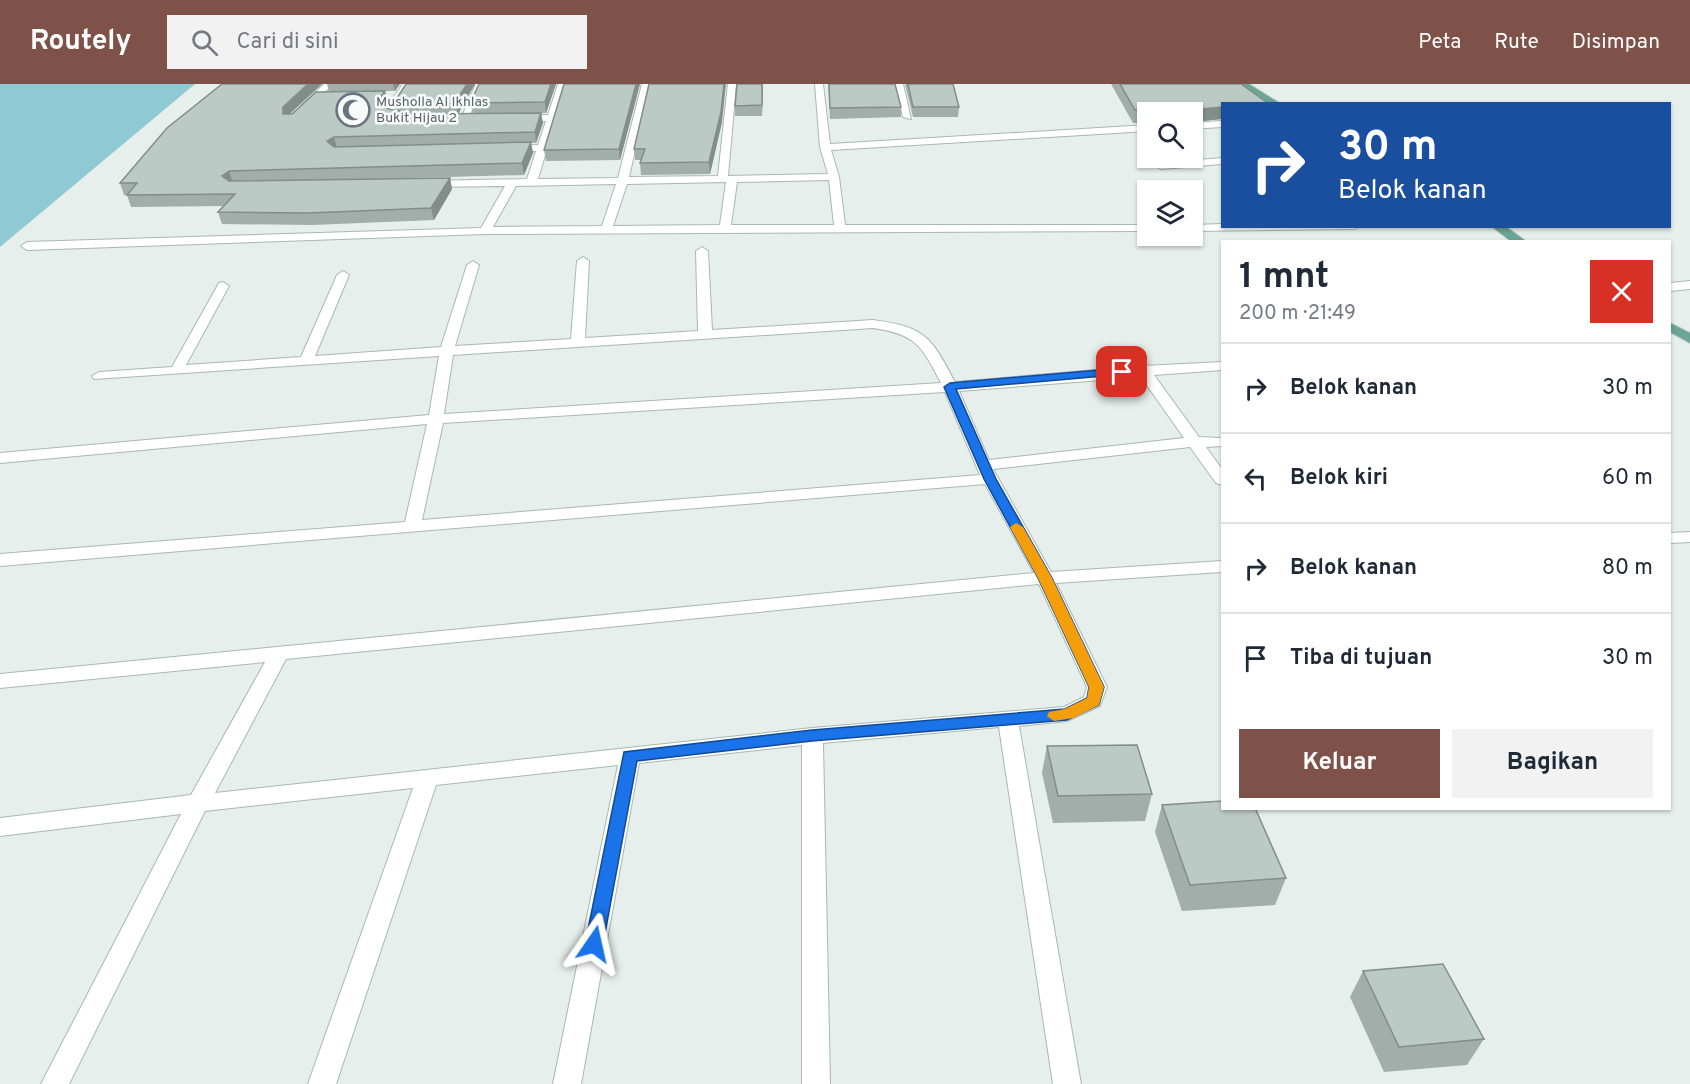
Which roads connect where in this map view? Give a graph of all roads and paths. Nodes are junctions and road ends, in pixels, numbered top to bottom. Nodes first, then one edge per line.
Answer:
1 (329, 84) edge
2 (408, 84) edge
3 (480, 84) edge
4 (562, 84) edge
5 (646, 84) edge
6 (732, 84) edge
7 (819, 84) edge
8 (899, 84) edge
9 (1243, 84) edge
10 (315, 97) junction
11 (336, 97) edge
12 (1274, 102) edge
13 (299, 113) edge
14 (908, 117) dead end
15 (508, 118) edge
16 (552, 118) junction
17 (474, 119) edge
18 (415, 120) edge
19 (1221, 124) edge
20 (1203, 125) edge
21 (1137, 129) edge
22 (825, 147) junction
23 (544, 148) junction
24 (498, 149) edge
25 (1221, 161) edge
26 (1203, 163) edge
27 (834, 177) junction
28 (727, 178) junction
29 (623, 180) junction
30 (532, 181) junction
31 (513, 182) junction
32 (419, 184) edge
33 (725, 228) junction
34 (840, 228) junction
35 (1137, 228) edge
36 (1203, 228) edge
37 (1221, 228) edge
38 (1499, 228) edge
39 (606, 230) junction
40 (485, 231) junction
41 (1518, 240) edge
42 (27, 246) dead end
43 (702, 251) dead end
44 (583, 261) dead end
45 (473, 265) dead end
46 (343, 275) dead end
47 (1690, 285) edge
48 (224, 286) dead end
49 (1671, 287) edge
50 (1671, 328) edge
51 (705, 334) junction
52 (1690, 339) edge
53 (578, 343) junction
54 (447, 351) junction
55 (306, 361) junction
56 (1221, 366) edge
57 (177, 370) junction
58 (1143, 370) junction
59 (99, 376) dead end
60 (950, 387) junction
61 (436, 419) junction
62 (1194, 442) junction
63 (1221, 442) edge
64 (0, 458) edge
65 (986, 472) junction
66 (1221, 479) edge
67 (413, 525) junction
68 (1690, 537) edge
69 (1671, 538) edge
70 (0, 560) edge
71 (1221, 566) edge
72 (1045, 578) junction
73 (280, 652) junction
74 (0, 681) edge
75 (1008, 720) junction
76 (812, 736) junction
77 (630, 756) junction
78 (427, 779) junction
79 (198, 802) junction
80 (0, 827) edge
81 (55, 1084) edge
82 (322, 1084) edge
83 (567, 1084) edge
84 (816, 1084) edge
85 (1067, 1084) edge

1 - 10 street
2 - 18 street
3 - 17 street
4 - 16 street
5 - 29 street
6 - 28 street
7 - 22 street
8 - 14 street
9 - 12 main road
10 - 11 street
10 - 13 street
15 - 16 street
16 - 23 street
19 - 20 street
21 - 22 street
22 - 27 street
23 - 24 street
23 - 30 street
25 - 26 street
27 - 28 street
27 - 34 street
28 - 29 street
28 - 33 street
29 - 30 street
29 - 39 street
30 - 31 street
31 - 32 street
31 - 40 street
33 - 34 street
33 - 39 street
34 - 35 street
36 - 37 street
38 - 41 main road
39 - 40 street
40 - 42 street
43 - 51 street
44 - 53 street
45 - 54 street
46 - 55 street
47 - 49 street
48 - 57 street
50 - 52 main road
51 - 53 street
51 - 60 street
53 - 54 street
54 - 55 street
54 - 61 street
55 - 57 street
56 - 58 street
57 - 59 street
58 - 60 street
58 - 62 street
60 - 61 street
60 - 65 street
61 - 64 street
61 - 67 street
62 - 63 street
62 - 65 street
62 - 66 street
65 - 67 street
65 - 72 street
67 - 70 street
68 - 69 street
71 - 72 street
72 - 73 street
72 - 75 street
73 - 74 street
73 - 79 street
75 - 76 street
75 - 85 street
76 - 77 street
76 - 84 street
77 - 78 street
77 - 83 street
78 - 79 street
78 - 82 street
79 - 80 street
79 - 81 street

